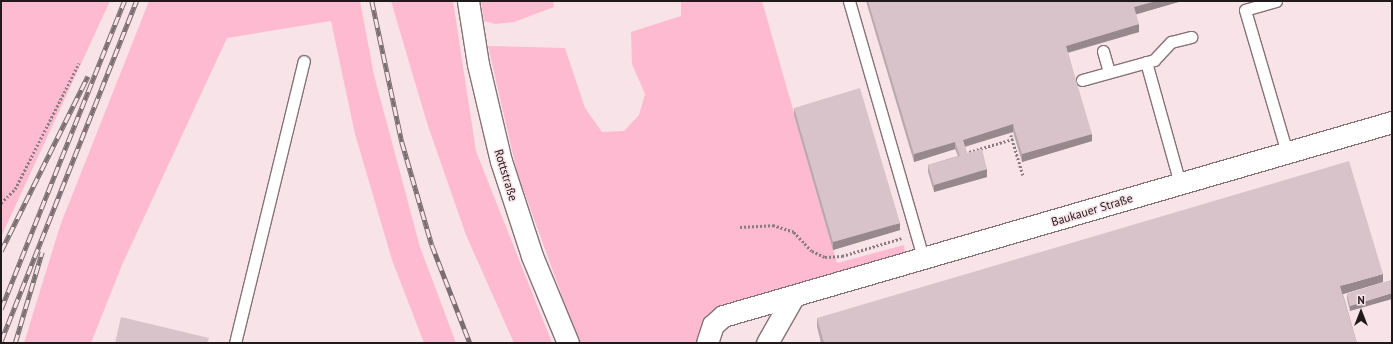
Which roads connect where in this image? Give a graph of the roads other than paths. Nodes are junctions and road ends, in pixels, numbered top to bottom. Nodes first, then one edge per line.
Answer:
1 (468, 1) edge
2 (849, 1) edge
3 (1276, 1) edge
4 (1191, 37) dead end
5 (1103, 51) dead end
6 (304, 61) dead end
7 (1146, 62) junction
8 (1109, 72) junction
9 (1082, 80) dead end
10 (1392, 122) edge
11 (1287, 153) junction
12 (1180, 184) junction
13 (924, 261) junction
14 (792, 299) junction
15 (235, 343) edge
16 (568, 343) edge
17 (707, 343) edge
18 (767, 343) edge

1 - 16 street, Rottstraße
2 - 13 lane
3 - 11 lane
4 - 7 lane
5 - 8 lane
6 - 15 lane
7 - 8 lane
7 - 12 lane
8 - 9 lane
10 - 11 street, Baukauer Straße
11 - 12 street, Baukauer Straße
12 - 13 street, Baukauer Straße
13 - 14 street, Baukauer Straße
14 - 17 street, Baukauer Straße
14 - 18 street

